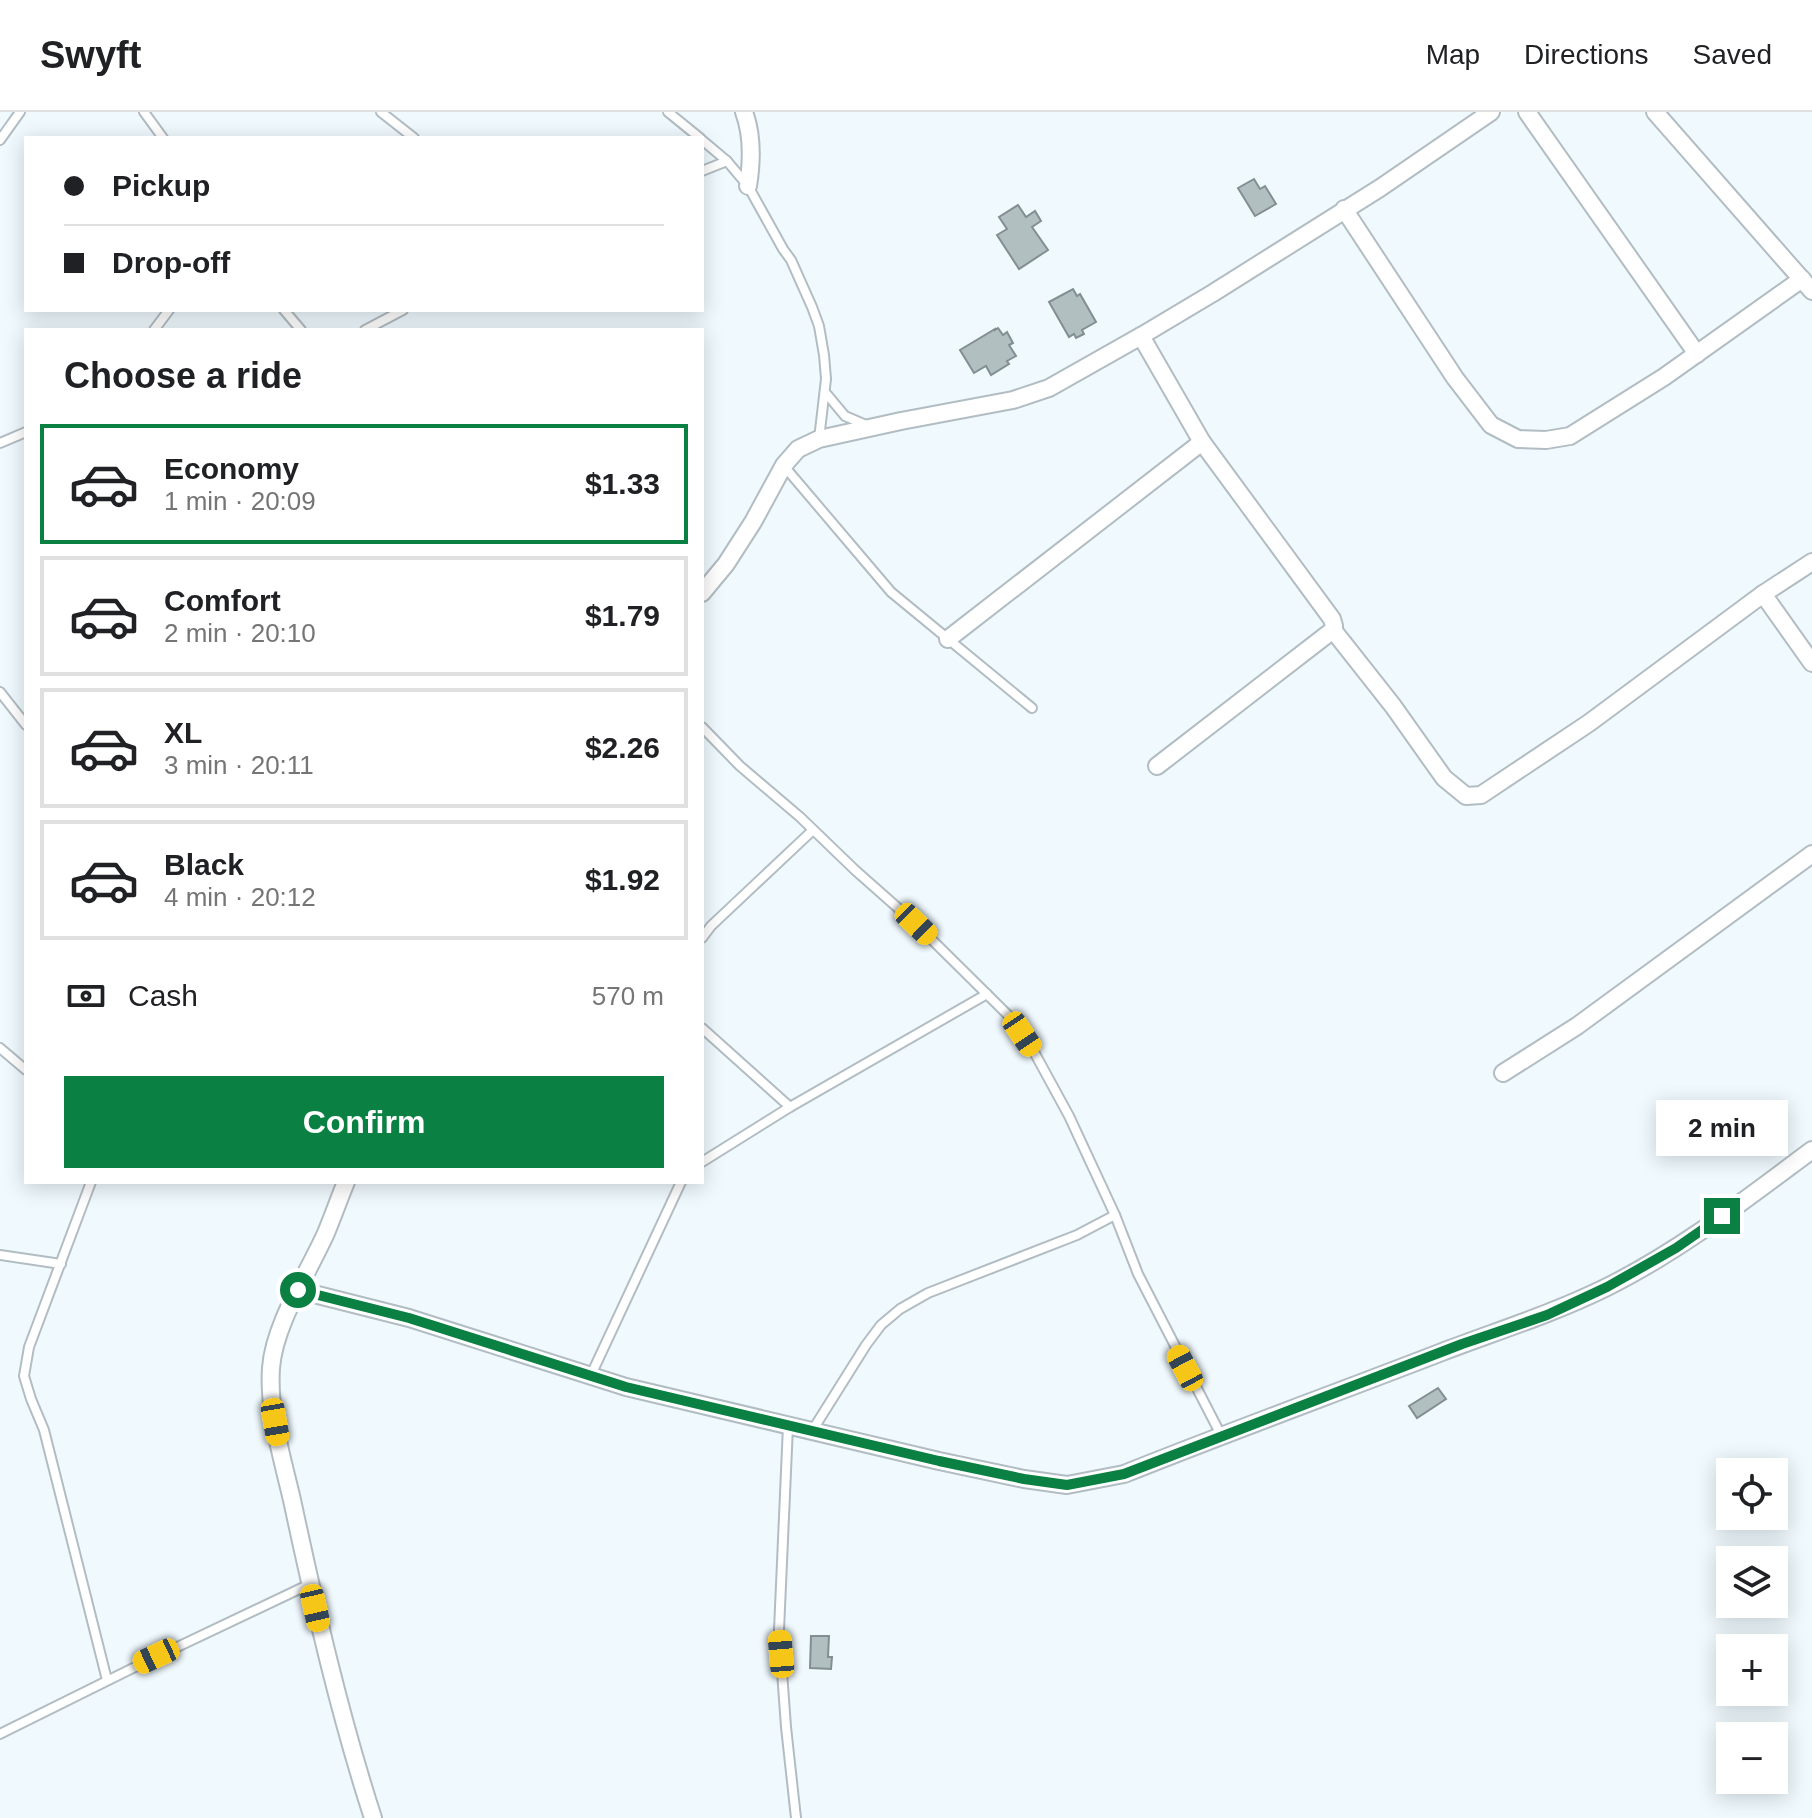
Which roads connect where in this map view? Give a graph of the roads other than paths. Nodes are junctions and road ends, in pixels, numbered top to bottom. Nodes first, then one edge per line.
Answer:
1 (20, 112) edge
2 (144, 112) edge
3 (381, 112) edge
4 (668, 112) edge
5 (744, 112) edge
6 (1491, 112) edge
7 (1527, 112) edge
8 (1655, 112) edge
9 (162, 136) edge
10 (411, 136) edge
11 (697, 136) edge
12 (0, 140) edge
13 (704, 142) edge
14 (727, 161) junction
15 (704, 170) edge
16 (748, 186) junction
17 (1344, 209) junction
18 (1807, 285) edge
19 (286, 312) edge
20 (399, 312) edge
21 (299, 328) edge
22 (369, 328) edge
23 (1141, 336) junction
24 (1697, 354) junction
25 (824, 391) junction
26 (872, 428) junction
27 (24, 433) edge
28 (819, 439) junction
29 (1202, 442) junction
30 (0, 443) edge
31 (784, 465) junction
32 (1812, 562) edge
33 (704, 591) edge
34 (1763, 594) junction
35 (1333, 630) junction
36 (948, 639) junction
37 (1812, 663) edge
38 (0, 692) edge
39 (1032, 708) dead end
40 (24, 722) edge
41 (704, 729) edge
42 (1157, 766) dead end
43 (813, 830) junction
44 (1812, 854) edge
45 (704, 935) edge
46 (987, 994) junction
47 (704, 1030) edge
48 (0, 1048) edge
49 (24, 1068) edge
50 (1503, 1073) dead end
51 (790, 1107) junction
52 (1812, 1150) edge
53 (704, 1161) edge
54 (90, 1184) edge
55 (345, 1184) edge
56 (680, 1184) edge
57 (1115, 1215) junction
58 (0, 1255) edge
59 (61, 1264) junction
60 (298, 1290) junction
61 (591, 1375) junction
62 (788, 1426) junction
63 (812, 1432) junction
64 (1221, 1435) junction
65 (310, 1584) junction
66 (107, 1680) junction
67 (0, 1734) edge
68 (373, 1818) edge
69 (796, 1818) edge

1 - 12 lane
2 - 9 lane
3 - 10 lane
4 - 11 lane
5 - 16 street
6 - 17 street
7 - 24 street
8 - 18 street
13 - 14 lane
14 - 15 lane
14 - 16 lane
16 - 25 lane
17 - 23 street
17 - 24 street
18 - 24 street
19 - 21 lane
20 - 22 lane
23 - 26 street
23 - 29 street
25 - 26 lane
25 - 28 lane
26 - 28 street
27 - 30 lane
28 - 31 street
29 - 35 street
29 - 36 street
31 - 33 street
31 - 36 lane
32 - 34 street
34 - 35 street
34 - 37 street
35 - 42 street
36 - 39 lane
38 - 40 lane
41 - 43 lane
43 - 45 lane
43 - 46 lane
44 - 50 street
46 - 51 lane
46 - 57 lane
47 - 51 lane
48 - 49 lane
51 - 53 lane
52 - 64 street
54 - 59 lane
55 - 60 street
56 - 61 lane
57 - 63 lane
57 - 64 lane
58 - 59 lane
59 - 66 lane
60 - 61 street
60 - 65 street
61 - 62 street
62 - 63 street
62 - 69 lane
63 - 64 street
65 - 66 lane
65 - 68 street
66 - 67 lane

